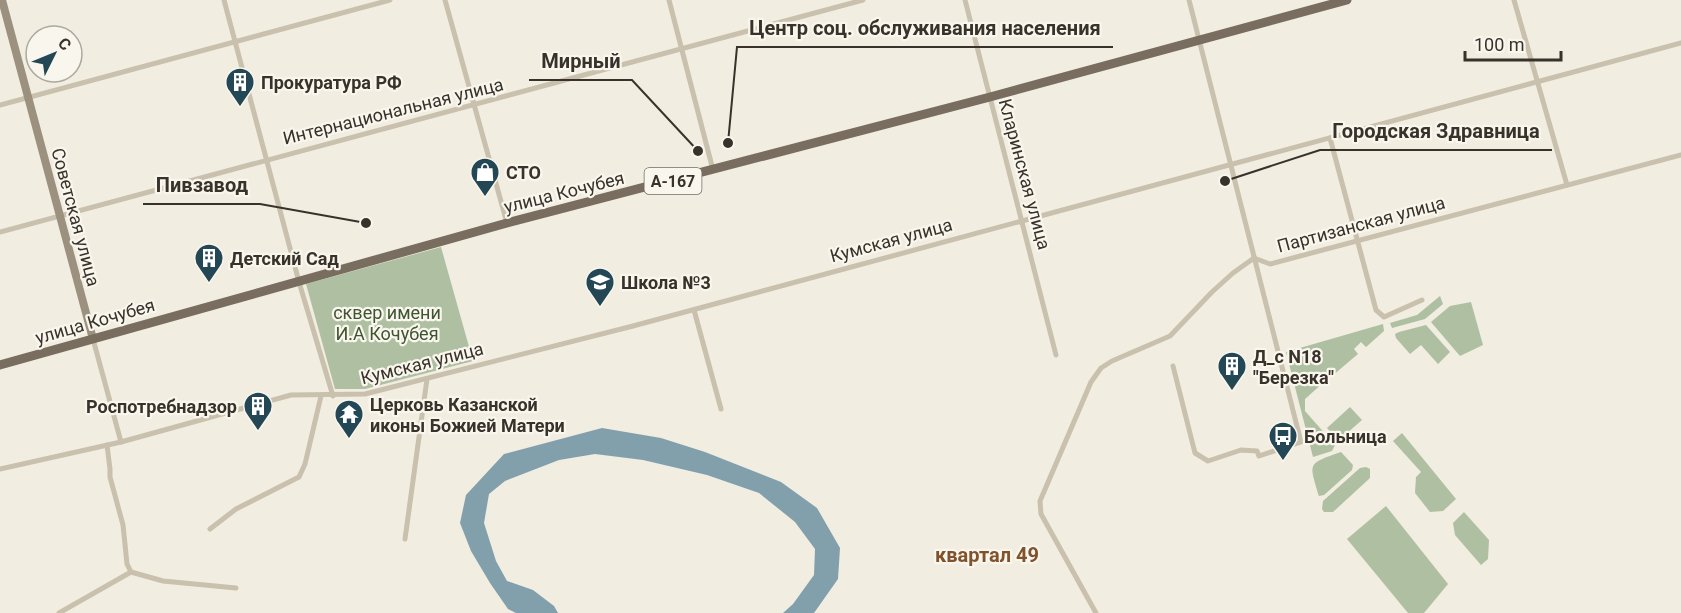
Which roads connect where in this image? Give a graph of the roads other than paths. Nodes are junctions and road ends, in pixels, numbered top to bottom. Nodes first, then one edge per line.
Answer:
1 (2, 0) edge
2 (224, 0) edge
3 (390, 0) edge
4 (445, 0) edge
5 (669, 0) edge
6 (863, 0) edge
7 (965, 0) edge
8 (1189, 0) edge
9 (1347, 0) edge
10 (1514, 0) edge
11 (1199, 40) junction
12 (235, 42) junction
13 (1681, 43) edge
14 (682, 49) junction
15 (1537, 83) junction
16 (28, 97) junction
17 (990, 97) junction
18 (0, 105) edge
19 (473, 106) junction
20 (1330, 138) junction
21 (1681, 156) edge
22 (267, 159) junction
23 (1231, 164) junction
24 (714, 170) junction
25 (1567, 185) junction
26 (60, 216) junction
27 (1023, 220) junction
28 (507, 223) junction
29 (0, 232) edge
30 (1357, 239) junction
31 (1254, 258) junction
32 (299, 282) junction
33 (1422, 300) dead end
34 (694, 309) junction
35 (93, 339) junction
36 (1056, 355) dead end
37 (0, 365) edge
38 (1173, 366) dead end
39 (427, 379) junction
40 (321, 396) junction
41 (333, 396) junction
42 (722, 409) dead end
43 (121, 442) junction
44 (107, 445) junction
45 (0, 469) edge
46 (210, 529) dead end
47 (405, 539) dead end
48 (131, 572) junction
49 (236, 588) dead end
50 (59, 613) edge
51 (1096, 613) edge

1 - 16 street, Советская улица
2 - 12 street
3 - 12 street
4 - 19 street
5 - 14 street
6 - 14 street, Интернациональная улица
7 - 17 street, Кларинская улица
8 - 11 street
9 - 11 main road, улица Кочубея / А-167
10 - 15 street
11 - 17 main road, улица Кочубея / А-167
11 - 23 street
12 - 16 street
12 - 22 street
13 - 15 street, Кумская улица
14 - 19 street, Интернациональная улица
14 - 24 street
15 - 20 street, Кумская улица
15 - 25 street
16 - 18 street
16 - 26 street, Советская улица
17 - 24 main road, улица Кочубея / А-167
17 - 27 street, Кларинская улица
19 - 22 street, Интернациональная улица
19 - 28 street
20 - 23 street, Кумская улица
20 - 30 street
21 - 25 street, Партизанская улица
22 - 26 street, Интернациональная улица
22 - 32 street
23 - 27 street, Кумская улица
23 - 31 street
24 - 28 main road, улица Кочубея / А-167
25 - 30 street, Партизанская улица
26 - 29 street, Интернациональная улица
26 - 35 street, Советская улица
27 - 34 street, Кумская улица
27 - 36 street, Кларинская улица
28 - 32 main road, улица Кочубея / А-167
30 - 31 street, Партизанская улица
30 - 33 street
31 - 38 street
31 - 51 street, Партизанская улица
32 - 35 main road, улица Кочубея / А-167
32 - 41 street
34 - 39 street, Кумская улица
34 - 42 street
35 - 37 main road, улица Кочубея / А-167
35 - 43 street, Советская улица
39 - 41 street, Кумская улица
39 - 47 street
40 - 41 street, Кумская улица
40 - 43 street, Кумская улица
40 - 46 street
43 - 44 street, Кумская улица
44 - 45 street, Кумская улица
44 - 48 street
48 - 49 street
48 - 50 street

